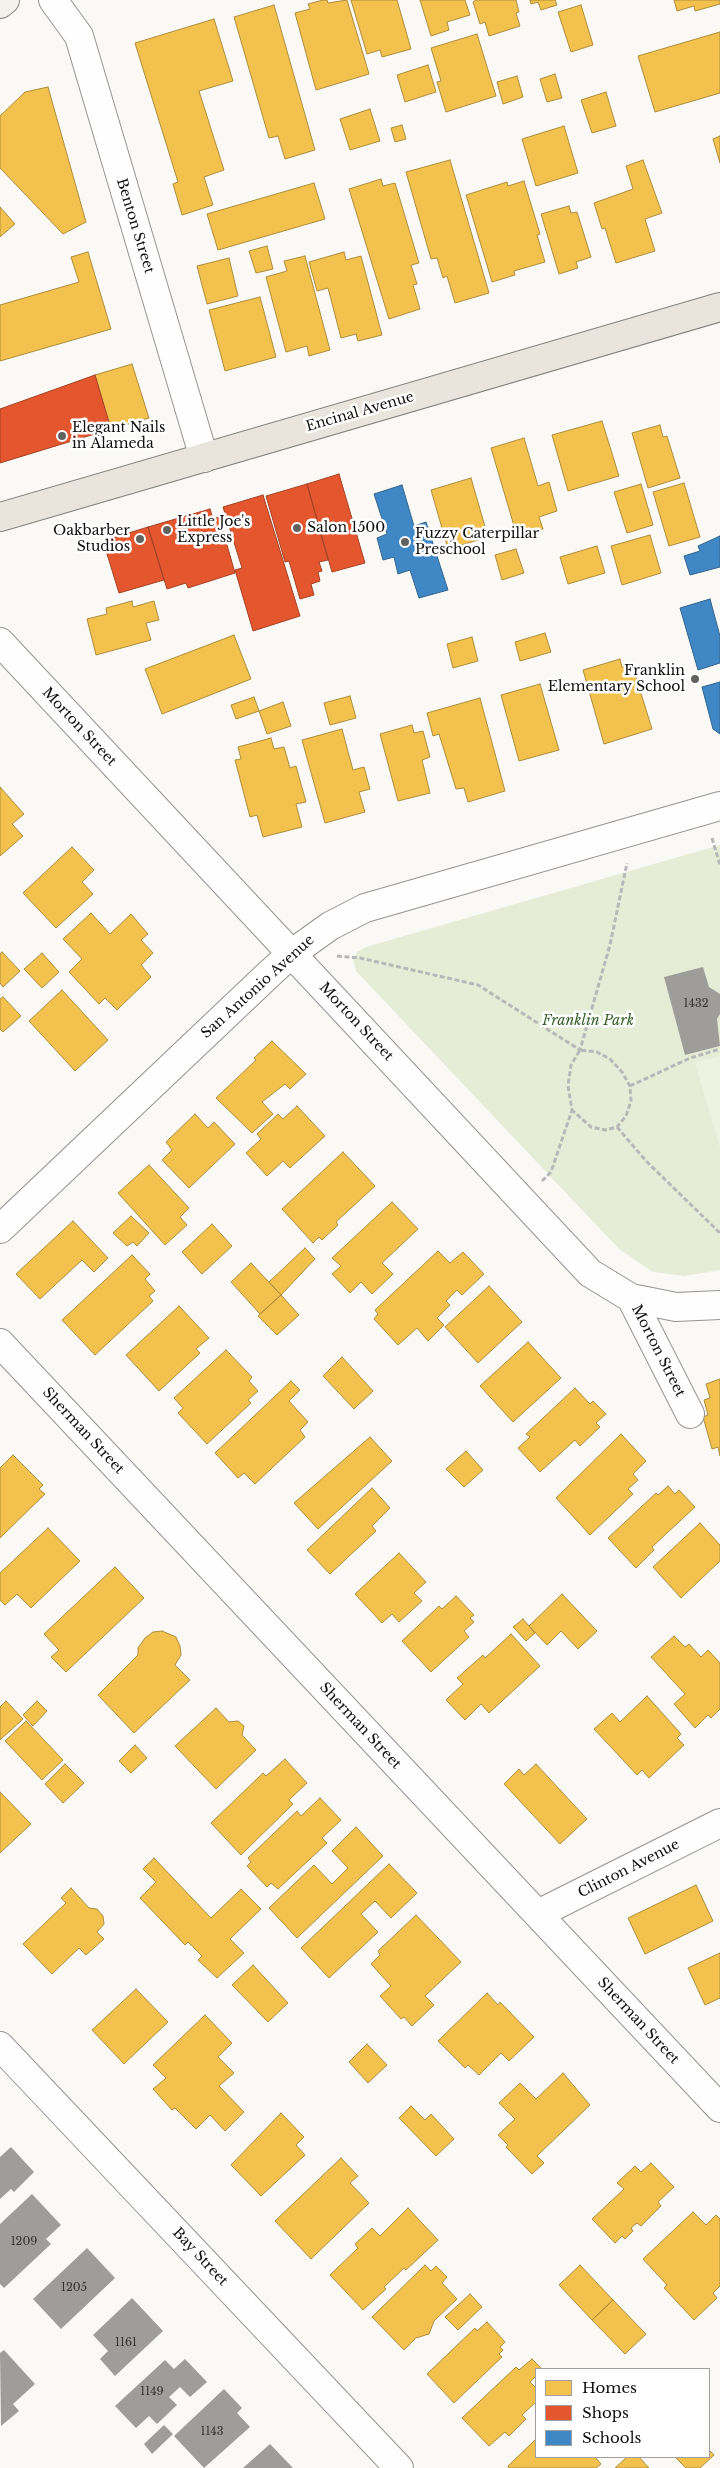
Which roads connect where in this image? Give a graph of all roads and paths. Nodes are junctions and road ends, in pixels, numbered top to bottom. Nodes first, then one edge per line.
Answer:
1 (4, 0) edge
2 (53, 0) edge
3 (0, 4) edge
4 (720, 307) edge
5 (204, 458) junction
6 (0, 517) edge
7 (0, 642) edge
8 (720, 806) edge
9 (620, 835) junction
10 (291, 954) junction
11 (720, 1049) edge
12 (580, 1050) junction
13 (630, 1086) junction
14 (572, 1110) junction
15 (617, 1127) junction
16 (522, 1200) junction
17 (0, 1229) edge
18 (720, 1233) edge
19 (630, 1298) junction
20 (720, 1305) edge
21 (0, 1343) edge
22 (690, 1414) dead end
23 (720, 1823) edge
24 (538, 1914) junction
25 (0, 2046) edge
26 (720, 2108) edge
27 (399, 2468) edge

1 - 3 street
2 - 5 street, Benton Street
4 - 5 main road, Encinal Avenue
5 - 6 main road, Encinal Avenue
7 - 10 street, Morton Street
8 - 9 street, San Antonio Avenue
9 - 10 street, San Antonio Avenue
9 - 12 path
10 - 12 path
10 - 16 street, Morton Street
10 - 17 street, San Antonio Avenue
11 - 13 path
12 - 13 path
12 - 14 path
13 - 15 path
14 - 15 path
14 - 16 path
15 - 18 path
16 - 19 street, Morton Street
19 - 20 street
19 - 22 street, Morton Street
21 - 24 street, Sherman Street
23 - 24 street, Clinton Avenue
24 - 26 street, Sherman Street
25 - 27 street, Bay Street

